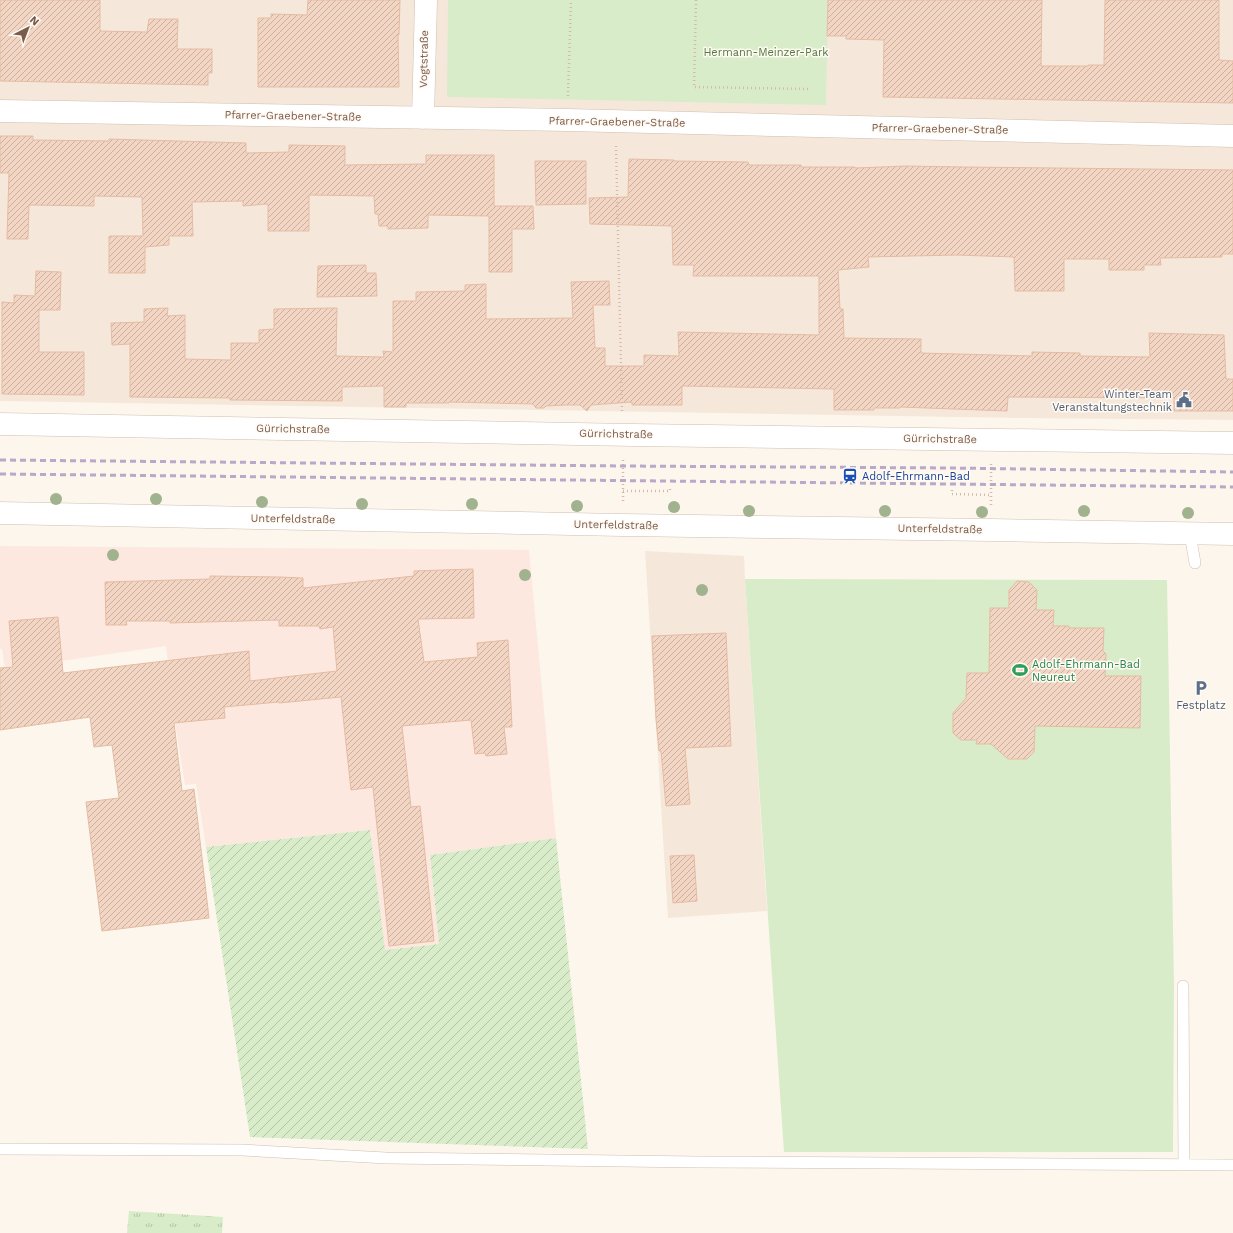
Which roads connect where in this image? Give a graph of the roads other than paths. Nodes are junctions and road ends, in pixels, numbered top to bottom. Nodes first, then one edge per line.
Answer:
1 (426, 0) edge
2 (0, 110) edge
3 (423, 118) junction
4 (1233, 136) edge
5 (0, 424) edge
6 (1233, 443) edge
7 (0, 513) edge
8 (1190, 534) junction
9 (1233, 534) edge
10 (1195, 563) dead end
11 (1183, 986) dead end
12 (0, 1149) edge
13 (1184, 1165) junction
14 (1233, 1165) edge

1 - 3 street, Vogtstraße
2 - 3 street, Pfarrer-Graebener-Straße
3 - 4 street, Pfarrer-Graebener-Straße
5 - 6 street, Gürrichstraße
7 - 8 street, Unterfeldstraße
8 - 9 street, Unterfeldstraße
8 - 10 lane
11 - 13 lane
12 - 13 lane
13 - 14 lane

